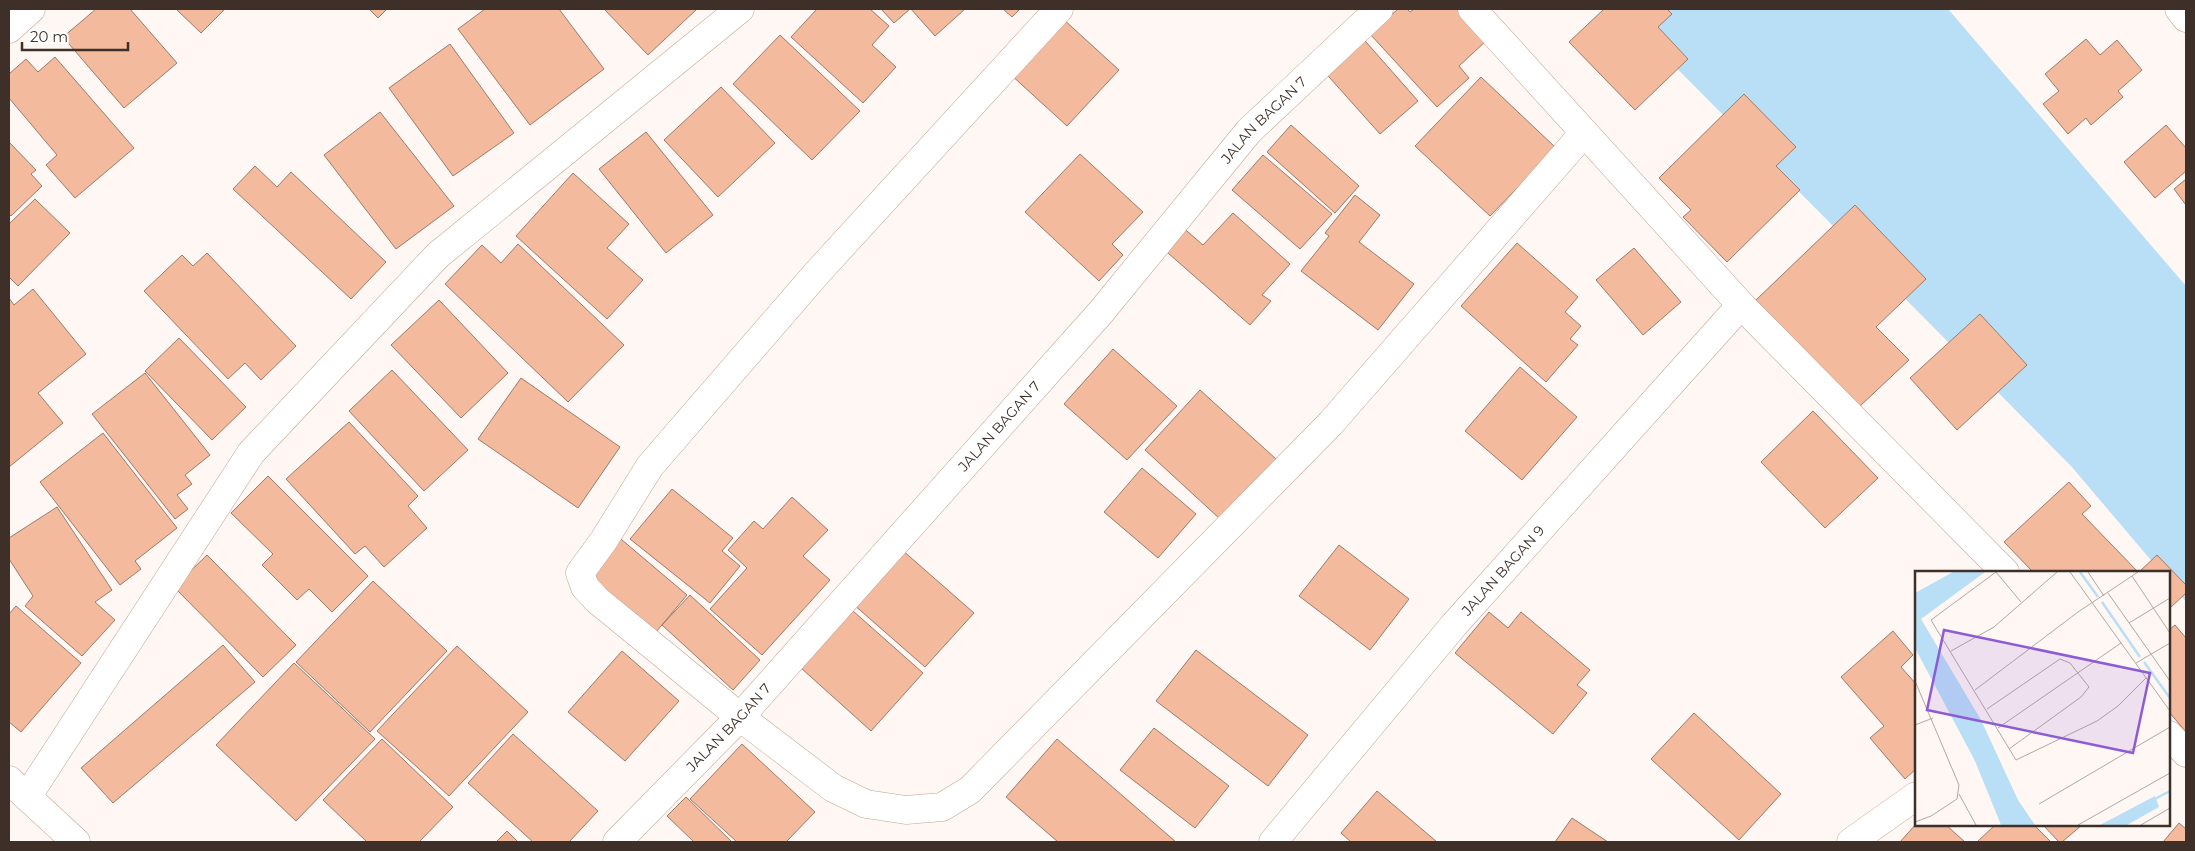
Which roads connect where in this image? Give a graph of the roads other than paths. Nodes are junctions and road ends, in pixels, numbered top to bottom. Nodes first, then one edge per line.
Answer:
1 (31, 9) edge
2 (740, 9) edge
3 (1059, 9) edge
4 (1378, 9) edge
5 (1472, 9) edge
6 (2179, 9) edge
7 (2186, 18) edge
8 (9, 29) edge
9 (1584, 132) junction
10 (1740, 305) junction
11 (2004, 571) edge
12 (740, 717) junction
13 (2170, 736) edge
14 (2186, 753) edge
15 (18, 788) edge
16 (1915, 797) edge
17 (76, 842) edge
18 (617, 842) edge
19 (1272, 842) edge
20 (1851, 842) edge

1 - 8 street
2 - 15 street
3 - 12 street
4 - 12 street, JALAN BAGAN 7
5 - 9 street
6 - 7 street
9 - 10 street
9 - 12 street
10 - 11 street
10 - 19 street, JALAN BAGAN 9
12 - 18 street, JALAN BAGAN 7
13 - 14 street
15 - 17 street
16 - 20 street

